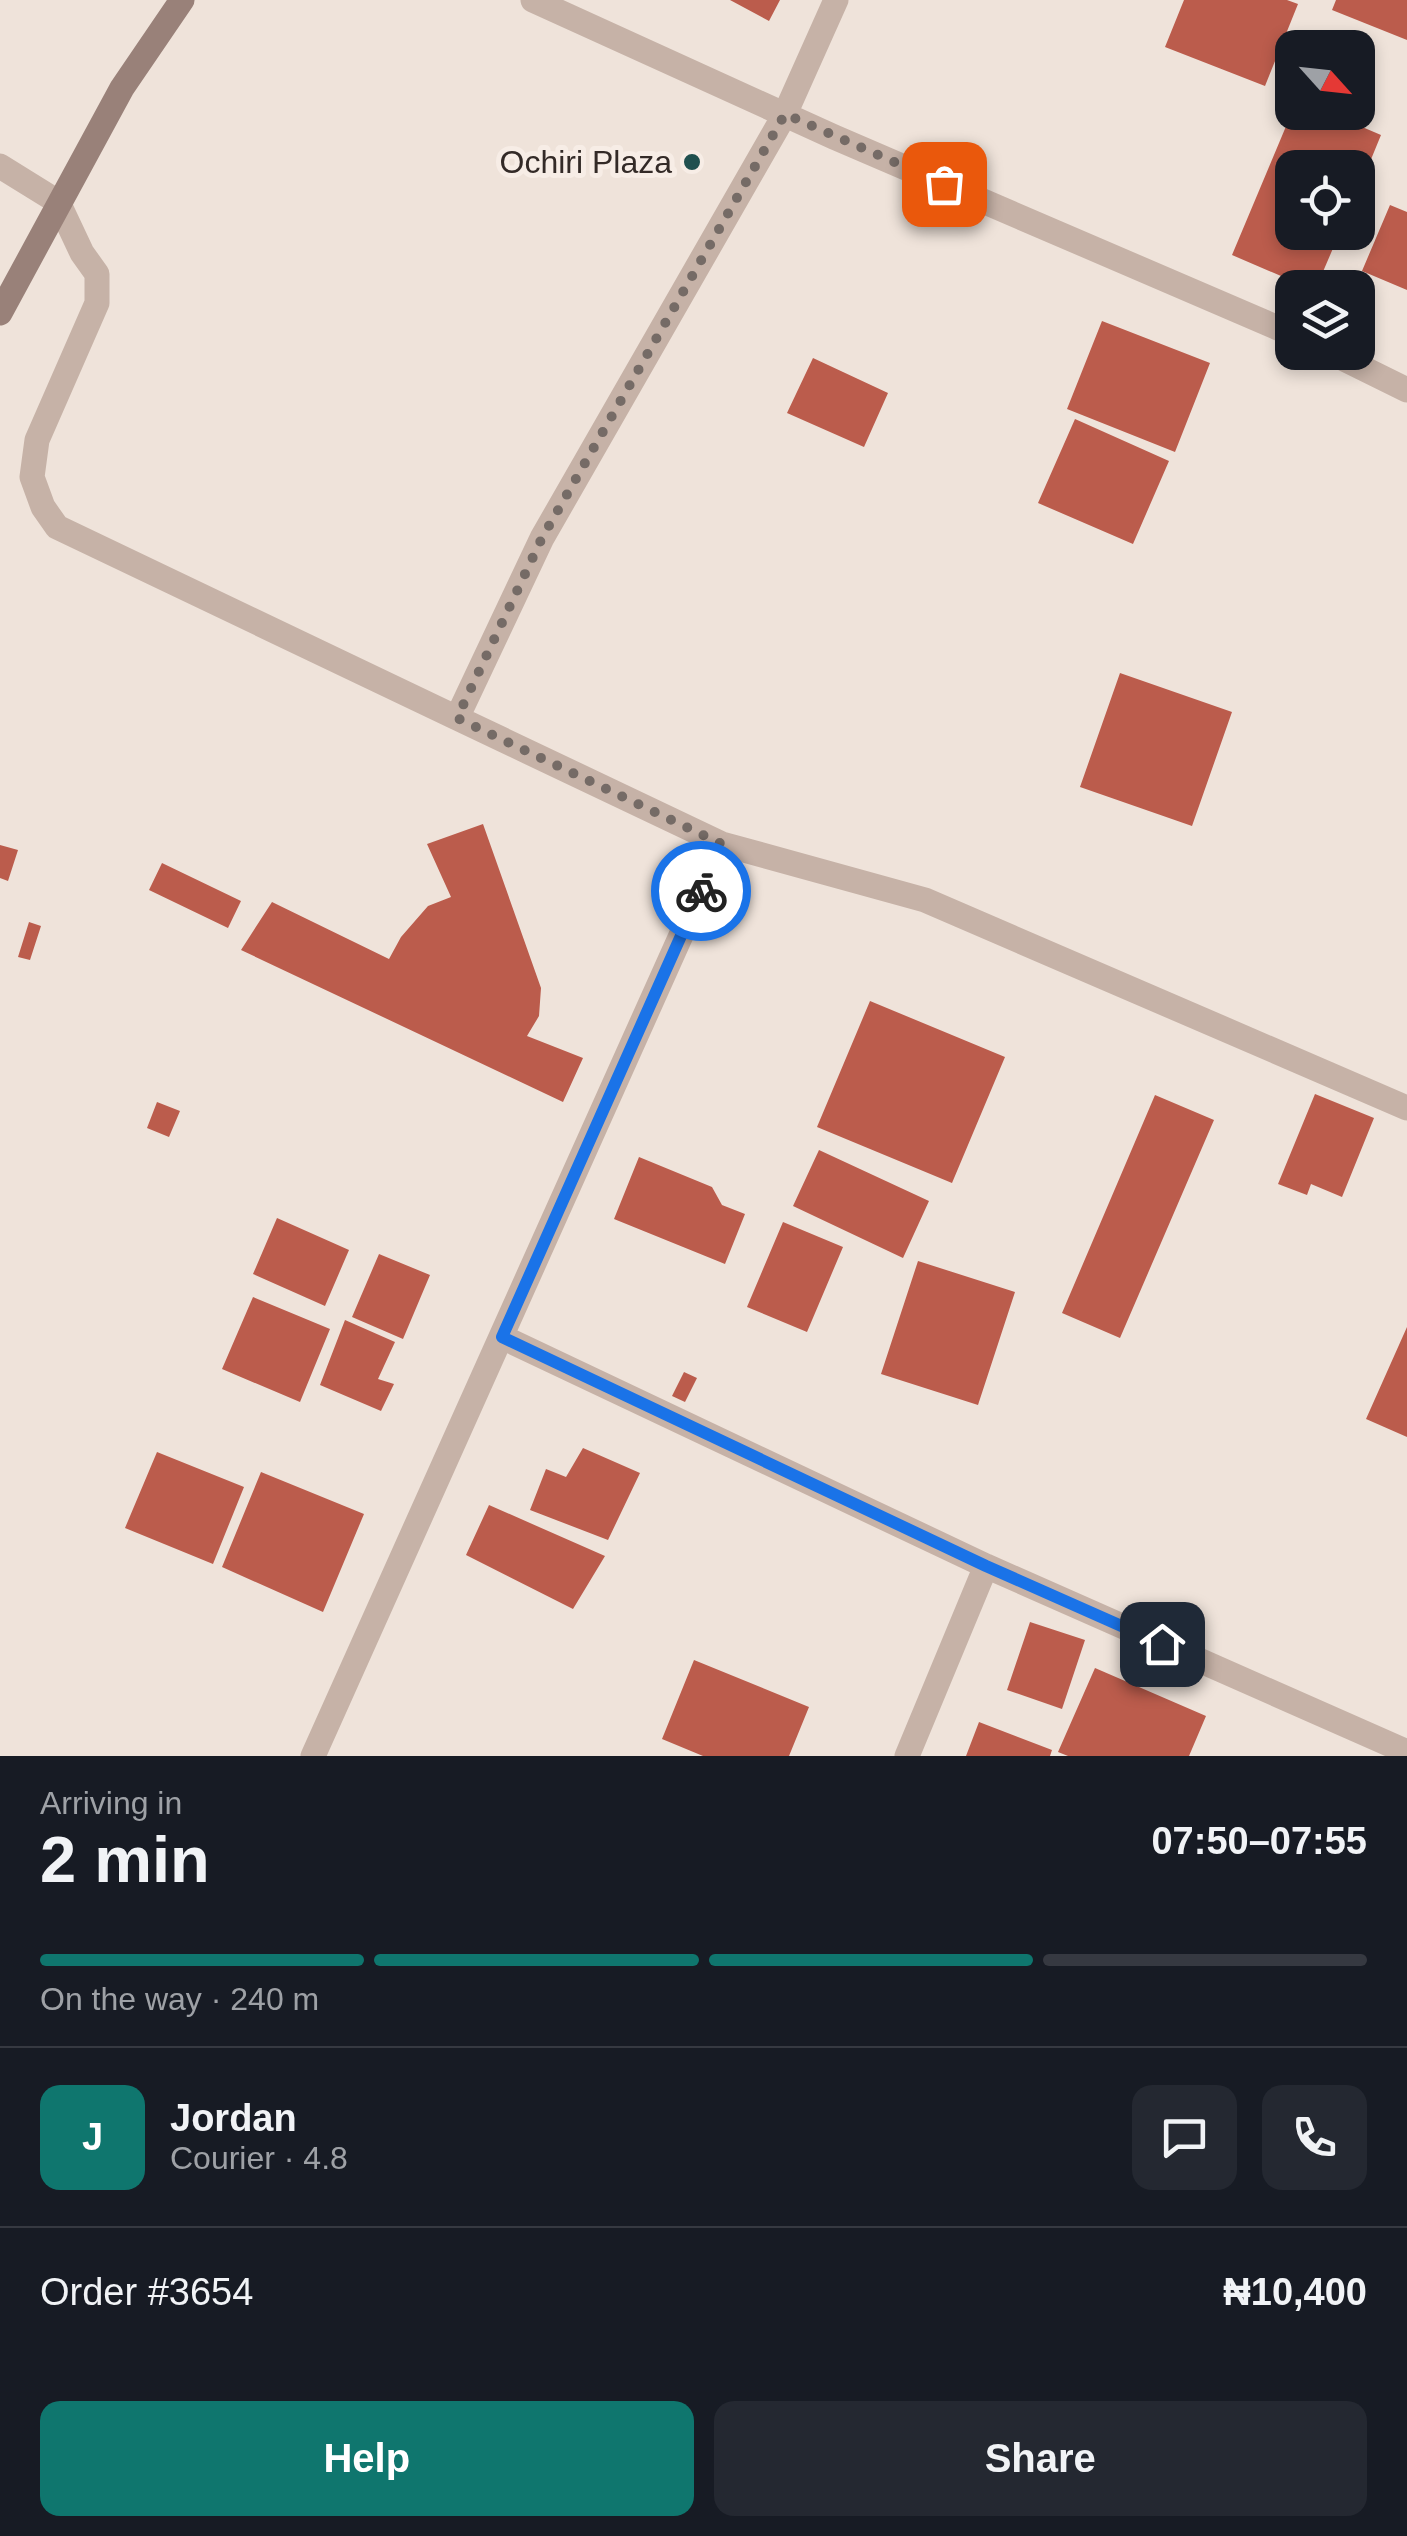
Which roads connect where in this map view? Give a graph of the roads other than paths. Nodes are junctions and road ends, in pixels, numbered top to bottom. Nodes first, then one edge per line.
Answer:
1 (182, 0) edge
2 (533, 0) edge
3 (836, 0) edge
4 (785, 114) junction
5 (0, 166) edge
6 (58, 202) junction
7 (0, 313) edge
8 (1275, 327) edge
9 (1366, 370) edge
10 (1407, 390) edge
11 (457, 718) junction
12 (722, 844) junction
13 (1407, 1108) edge
14 (502, 1337) junction
15 (986, 1566) junction
16 (1407, 1752) edge
17 (313, 1756) edge
18 (907, 1756) edge

1 - 6 main road
2 - 4 street
3 - 4 street
4 - 8 street
4 - 11 street
5 - 6 street
6 - 7 main road
6 - 11 street
9 - 10 street
11 - 12 street
12 - 13 street
12 - 14 street
14 - 15 street
14 - 17 street
15 - 16 street
15 - 18 street

